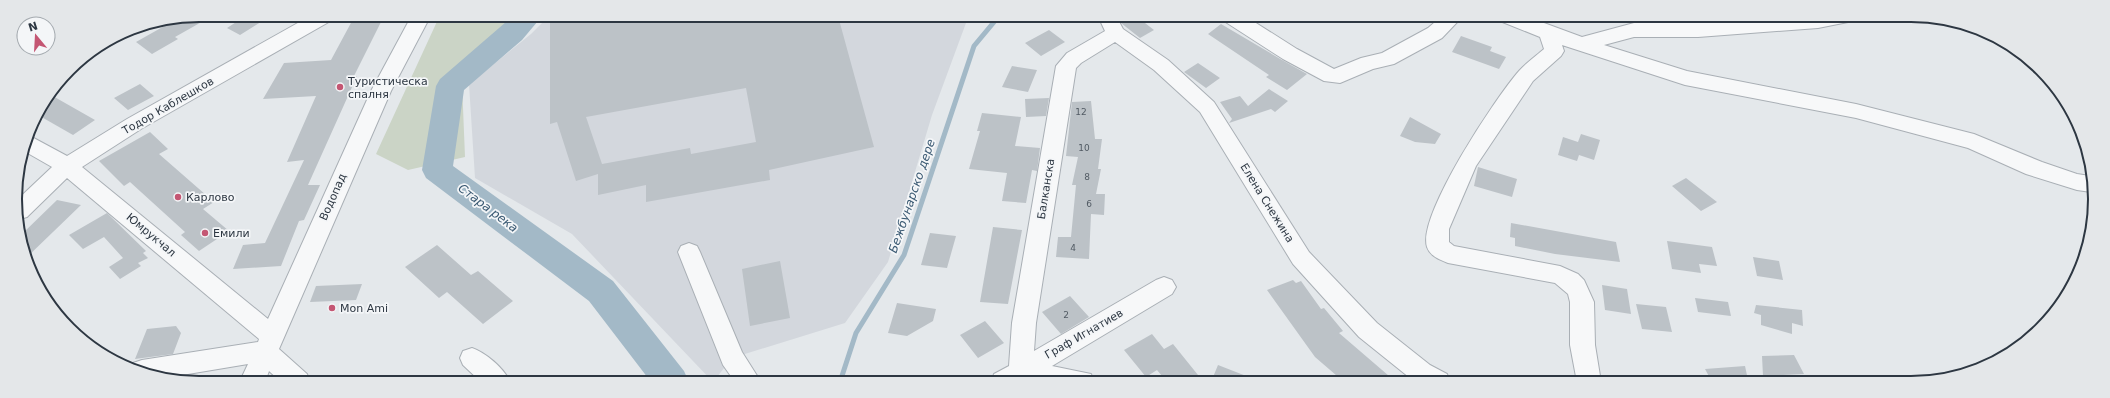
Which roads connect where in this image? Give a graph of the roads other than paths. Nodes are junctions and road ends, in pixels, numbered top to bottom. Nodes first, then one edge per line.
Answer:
1 (296, 22) edge
2 (314, 22) edge
3 (418, 22) edge
4 (1240, 22) edge
5 (1447, 22) edge
6 (1522, 22) edge
7 (1818, 22) edge
8 (1111, 24) edge
9 (1546, 32) junction
10 (1582, 44) junction
11 (253, 56) junction
12 (30, 145) edge
13 (67, 166) junction
14 (2087, 183) edge
15 (22, 207) edge
16 (689, 252) dead end
17 (1164, 287) dead end
18 (268, 343) junction
19 (472, 358) dead end
20 (150, 369) edge
21 (254, 376) edge
22 (293, 376) edge
23 (492, 376) edge
24 (745, 376) edge
25 (1012, 376) edge
26 (1014, 376) edge
27 (1427, 376) edge
28 (1588, 376) edge

1 - 11 street
2 - 11 street, Тодор Каблешков
3 - 18 street, Водопад
4 - 5 street
6 - 9 street
7 - 10 street
8 - 25 street, Балканска
8 - 27 street, Елена Снежина
9 - 10 street
9 - 28 street
10 - 14 street
11 - 13 street, Тодор Каблешков
12 - 13 street, Юмрукчал
13 - 15 street, Тодор Каблешков
13 - 18 street, Юмрукчал
16 - 24 street
17 - 26 street, Граф Игнатиев
18 - 20 street
18 - 21 street, Водопад
18 - 22 street, Юмрукчал
19 - 23 street

